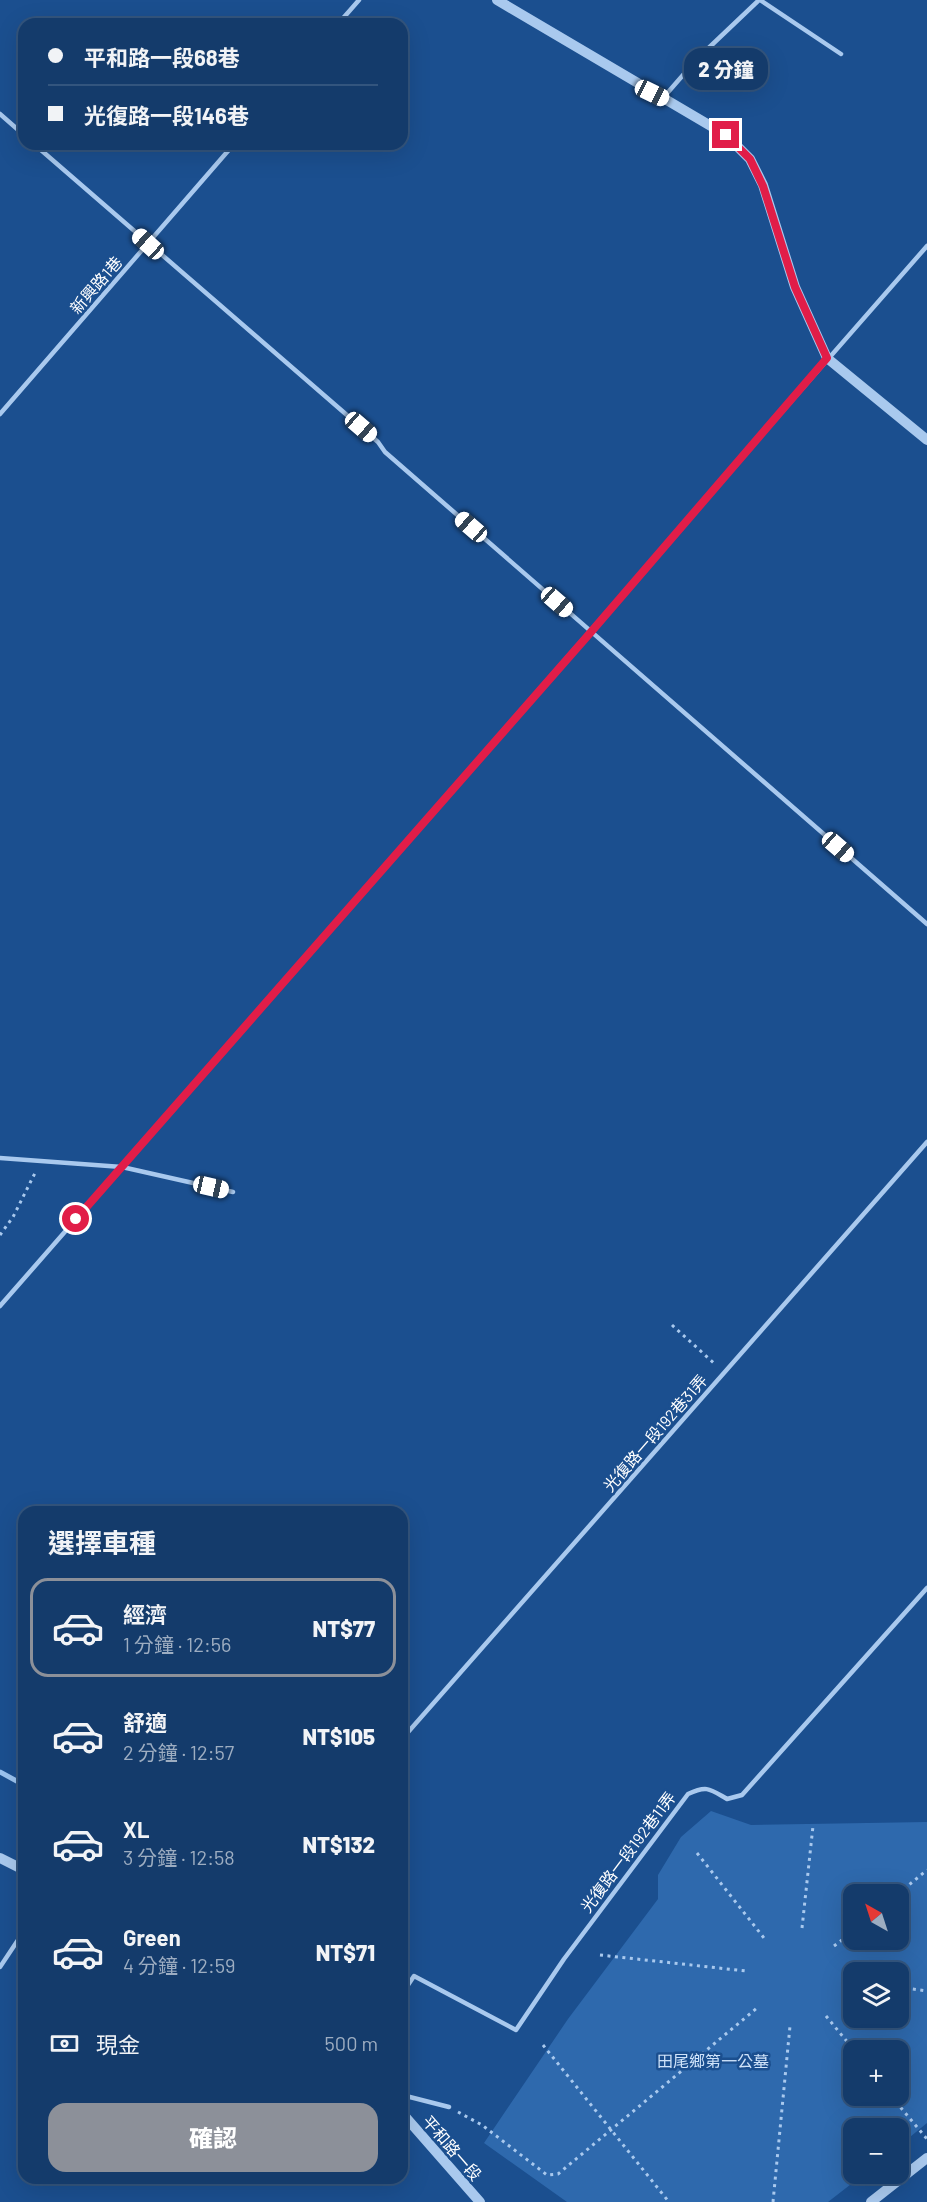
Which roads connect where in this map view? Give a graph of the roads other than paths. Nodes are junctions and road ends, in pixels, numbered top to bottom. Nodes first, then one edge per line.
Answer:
1 (359, 0) edge
2 (497, 0) edge
3 (760, 0) edge
4 (343, 18) edge
5 (841, 54) dead end
6 (663, 98) junction
7 (0, 114) edge
8 (18, 130) edge
9 (41, 150) edge
10 (229, 150) edge
11 (148, 244) junction
12 (927, 246) edge
13 (827, 358) junction
14 (0, 414) edge
15 (927, 440) edge
16 (591, 632) junction
17 (927, 924) edge
18 (927, 1142) edge
19 (0, 1158) edge
20 (122, 1167) junction
21 (233, 1192) dead end
22 (0, 1306) edge
23 (927, 1588) edge
24 (408, 1732) edge
25 (0, 1858) edge
26 (18, 1867) edge
27 (18, 1940) edge
28 (0, 1967) edge
29 (408, 1985) edge
30 (408, 2097) edge
31 (449, 2107) road end
32 (408, 2120) edge
33 (927, 2158) edge
34 (480, 2202) edge
35 (871, 2202) edge

1 - 4 lane
2 - 6 street
3 - 5 lane
3 - 6 lane
6 - 13 street
7 - 8 lane
9 - 11 lane
10 - 11 lane, 新興路1巷
11 - 14 lane, 新興路1巷
11 - 16 lane
12 - 13 lane
13 - 15 street
13 - 16 lane
16 - 17 lane
16 - 20 lane
18 - 24 lane, 光復路一段192巷31弄
19 - 20 lane
20 - 21 lane
20 - 22 lane
23 - 29 lane, 光復路一段192巷11弄
25 - 26 street
27 - 28 lane
30 - 31 lane
32 - 34 street, 平和路一段
33 - 35 street

